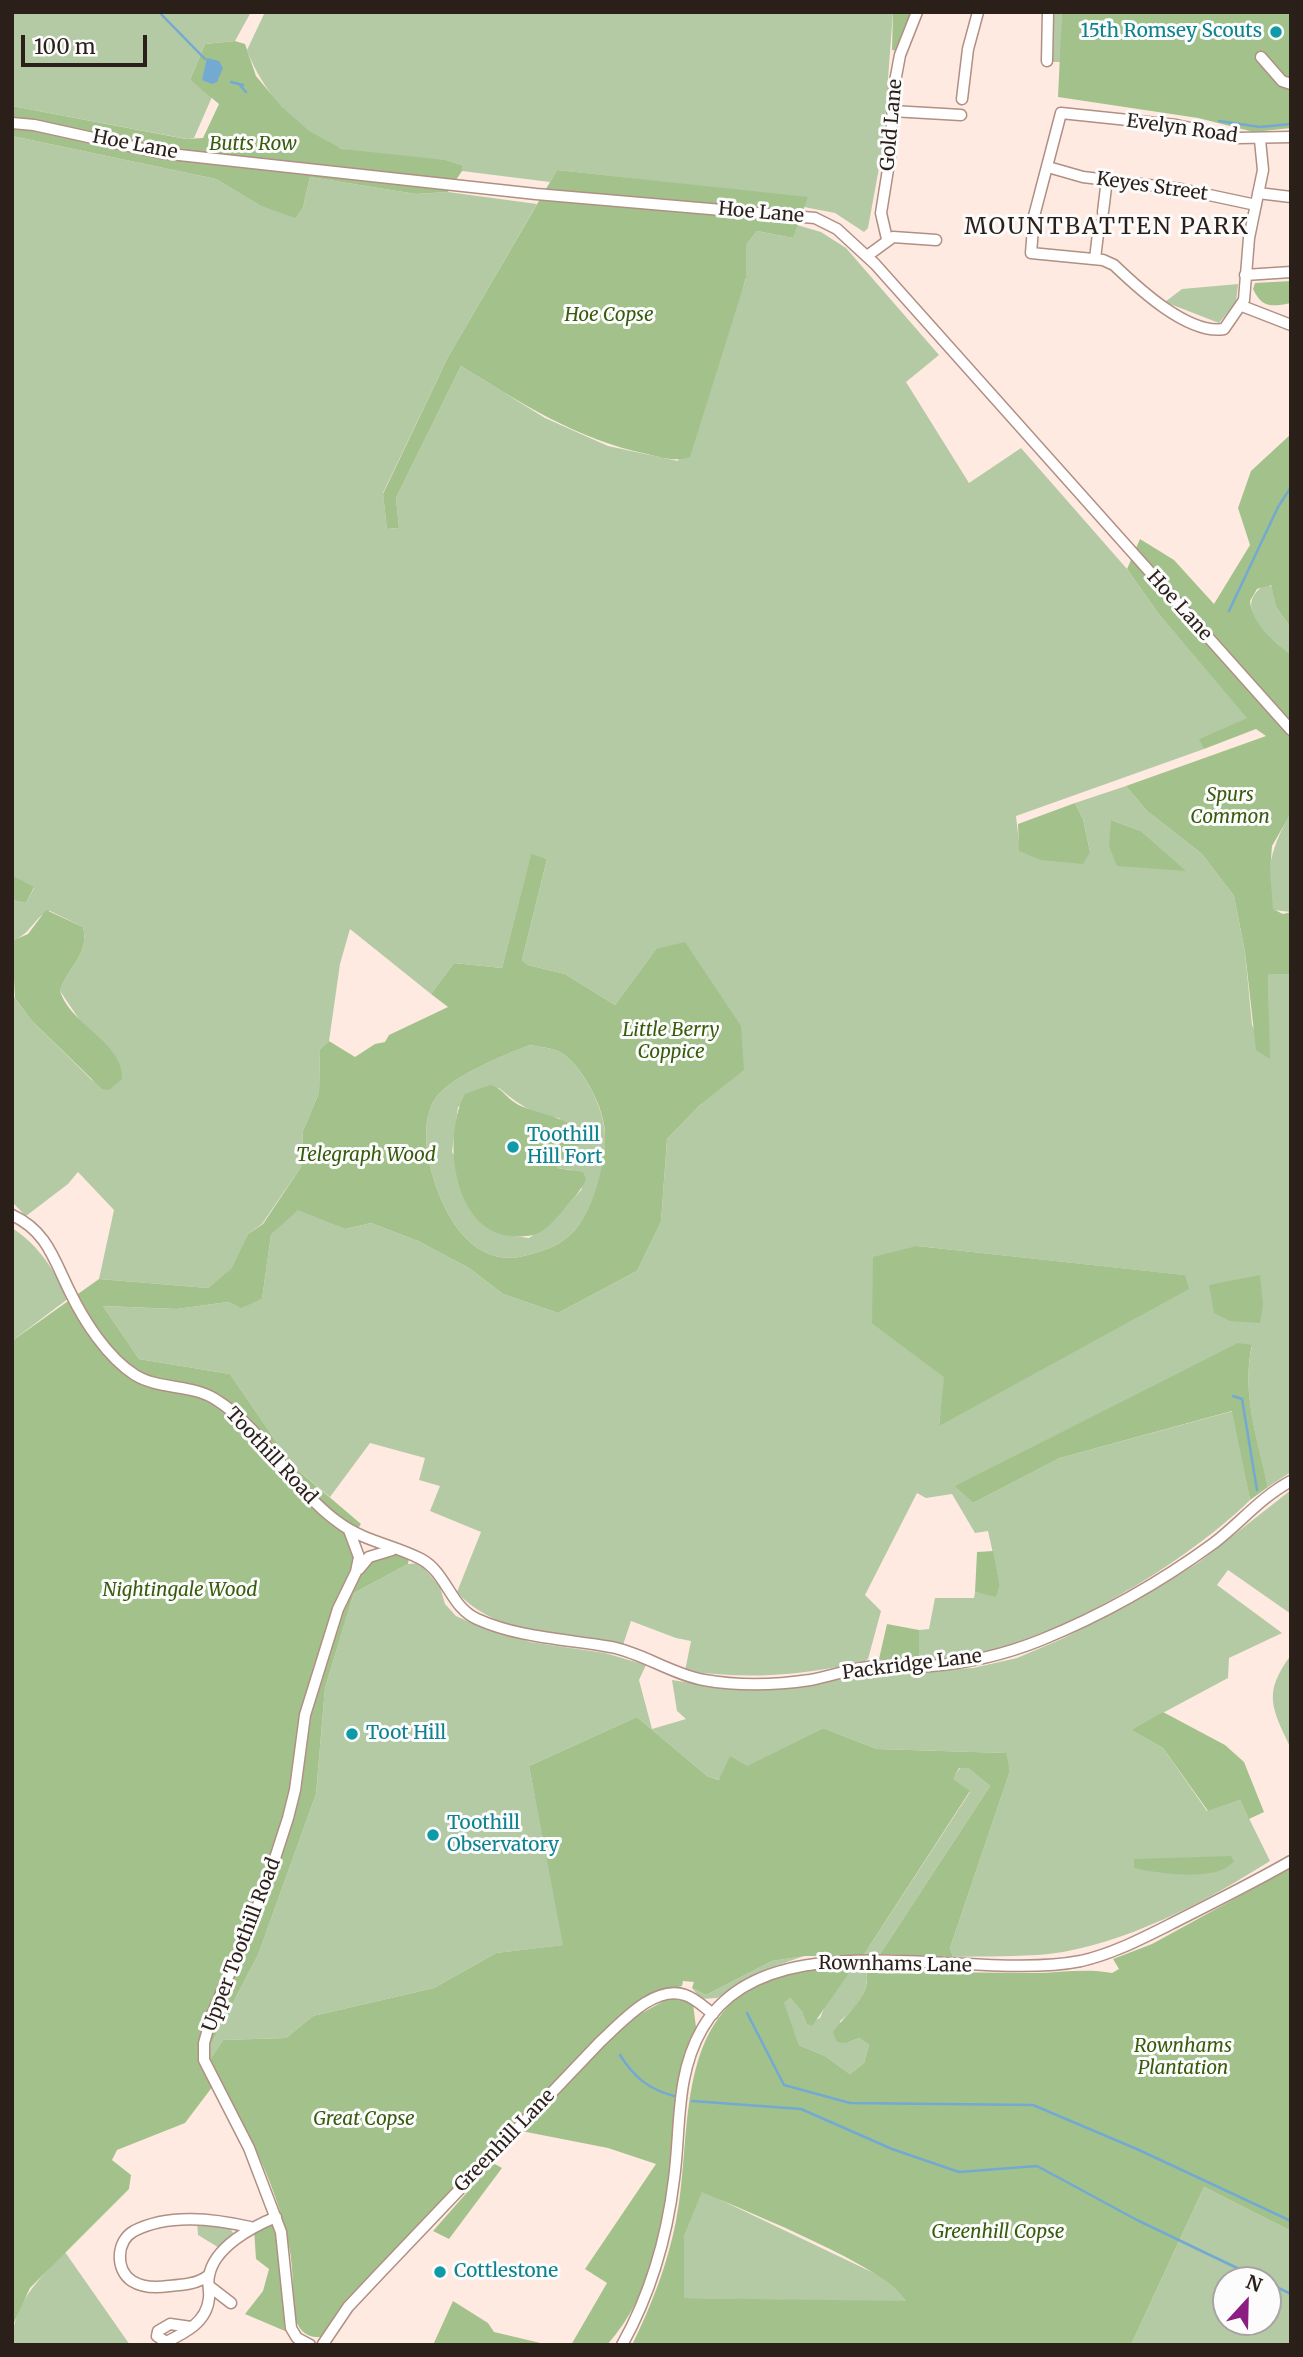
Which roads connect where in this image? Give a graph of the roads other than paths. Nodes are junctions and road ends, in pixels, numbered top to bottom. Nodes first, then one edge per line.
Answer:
1 (917, 12) edge
2 (978, 12) edge
3 (1048, 12) edge
4 (1261, 57) dead end
5 (1047, 61) dead end
6 (1291, 84) edge
7 (962, 99) dead end
8 (892, 111) junction
9 (961, 116) dead end
10 (12, 123) edge
11 (1291, 137) edge
12 (1260, 140) junction
13 (1048, 167) junction
14 (1107, 179) junction
15 (1258, 193) junction
16 (1291, 197) edge
17 (1256, 205) junction
18 (1102, 212) dead end
19 (1099, 225) dead end
20 (887, 239) junction
21 (936, 240) dead end
22 (867, 256) junction
23 (1095, 259) junction
24 (1291, 272) edge
25 (1245, 275) junction
26 (1242, 306) junction
27 (1291, 325) edge
28 (1291, 730) edge
29 (12, 1215) edge
30 (1291, 1481) edge
31 (349, 1530) junction
32 (397, 1550) junction
33 (356, 1572) junction
34 (1291, 1860) edge
35 (713, 2014) junction
36 (276, 2217) junction
37 (250, 2227) junction
38 (209, 2275) junction
39 (209, 2286) junction
40 (231, 2303) dead end
41 (191, 2327) dead end
42 (310, 2345) edge
43 (321, 2345) edge
44 (622, 2345) edge

1 - 8 street, Gold Lane
2 - 7 street
3 - 5 street
4 - 6 street
8 - 9 street
8 - 20 street, Gold Lane
10 - 22 street, Hoe Lane
11 - 12 street
12 - 13 street, Evelyn Road
12 - 15 street, Evelyn Road
13 - 14 street, Keyes Street
13 - 23 street
14 - 17 street, Keyes Street
14 - 18 street
15 - 16 street
15 - 17 street, Evelyn Road
17 - 25 street, Evelyn Road
19 - 23 street
20 - 21 street
20 - 22 street
22 - 28 street, Hoe Lane
23 - 26 street
24 - 25 street
25 - 26 street, Evelyn Road
26 - 27 street
29 - 31 street, Toothill Road
30 - 32 street, Packridge Lane
31 - 32 street, Toothill Road
31 - 33 street
32 - 33 street, Upper Toothill Road
33 - 36 street, Upper Toothill Road
34 - 35 street, Rownhams Lane
35 - 43 street, Greenhill Lane
35 - 44 street, Rownhams Lane
36 - 37 street
36 - 42 street, Upper Toothill Road
37 - 38 street
37 - 38 street
38 - 39 street
39 - 40 street
39 - 41 street

